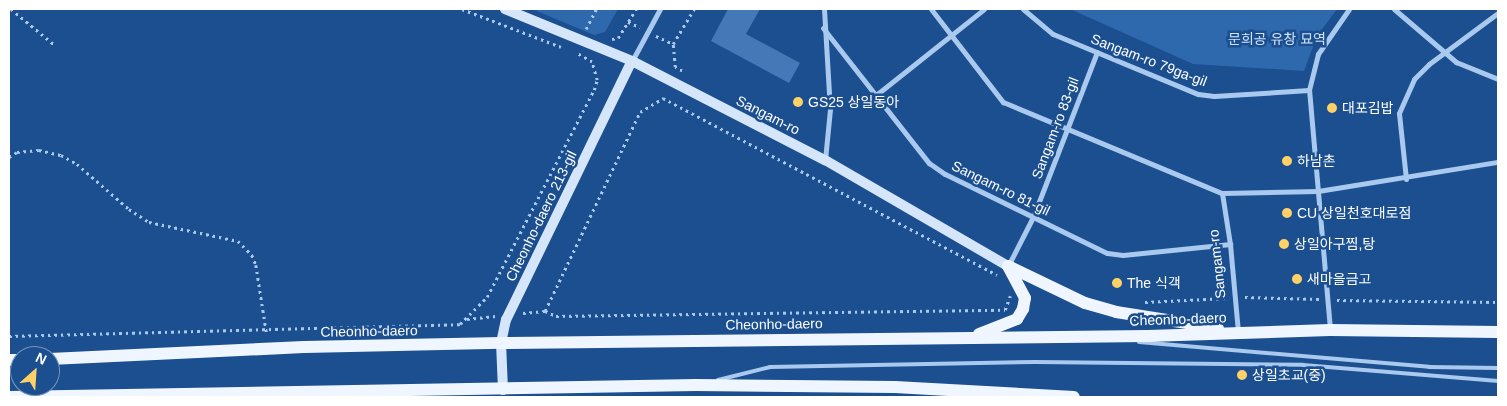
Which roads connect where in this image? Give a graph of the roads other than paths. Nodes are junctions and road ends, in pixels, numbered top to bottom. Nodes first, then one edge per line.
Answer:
1 (505, 9) edge
2 (660, 9) edge
3 (824, 9) edge
4 (931, 9) edge
5 (984, 9) edge
6 (1023, 9) edge
7 (1348, 9) edge
8 (1394, 9) edge
9 (1498, 13) edge
10 (823, 28) junction
11 (951, 35) junction
12 (1097, 52) junction
13 (1444, 53) junction
14 (632, 61) junction
15 (1498, 79) edge
16 (1309, 90) junction
17 (876, 95) junction
18 (1067, 130) junction
19 (825, 160) junction
20 (1498, 162) edge
21 (1406, 179) junction
22 (1318, 191) junction
23 (1222, 193) junction
24 (1033, 217) junction
25 (1230, 244) junction
26 (1008, 266) junction
27 (1330, 330) junction
28 (1238, 332) junction
29 (1498, 332) edge
30 (973, 337) junction
31 (1076, 337) junction
32 (501, 343) junction
33 (60, 359) edge
34 (1498, 368) edge
35 (1498, 381) edge
36 (696, 385) junction
37 (503, 390) junction
38 (906, 392) edge
39 (260, 395) edge
40 (9, 397) edge
41 (1074, 397) edge

1 - 14 main road, Sangam-ro
2 - 14 street
3 - 10 street
4 - 11 street
5 - 11 street
6 - 12 street, Sangam-ro 79ga-gil
7 - 16 street
8 - 13 street
9 - 13 street
10 - 17 street, Sangam-ro 81-gil
10 - 19 street
11 - 17 street
11 - 18 street
12 - 16 street, Sangam-ro 79ga-gil
12 - 18 street, Sangam-ro 83-gil
13 - 15 street
13 - 21 street
14 - 19 main road, Sangam-ro
14 - 32 main road, Cheonho-daero 213-gil
16 - 22 street
17 - 24 street, Sangam-ro 81-gil
18 - 23 street
18 - 24 street, Sangam-ro 83-gil
19 - 26 main road, Sangam-ro
20 - 21 street
21 - 22 street
22 - 23 street
22 - 27 street
23 - 25 street, Sangam-ro
24 - 25 street, Sangam-ro 81-gil
24 - 26 street, Sangam-ro 83-gil
25 - 28 street, Sangam-ro
26 - 28 main road
26 - 30 main road
27 - 28 main road, Cheonho-daero
27 - 29 main road, Cheonho-daero
28 - 31 main road, Cheonho-daero
30 - 31 main road, Cheonho-daero
30 - 32 main road, Cheonho-daero
31 - 34 lane
32 - 33 main road, Cheonho-daero
32 - 37 main road, Cheonho-daero 213-gil
35 - 36 lane
36 - 37 main road
36 - 38 main road
37 - 39 main road
38 - 41 main road
39 - 40 main road

